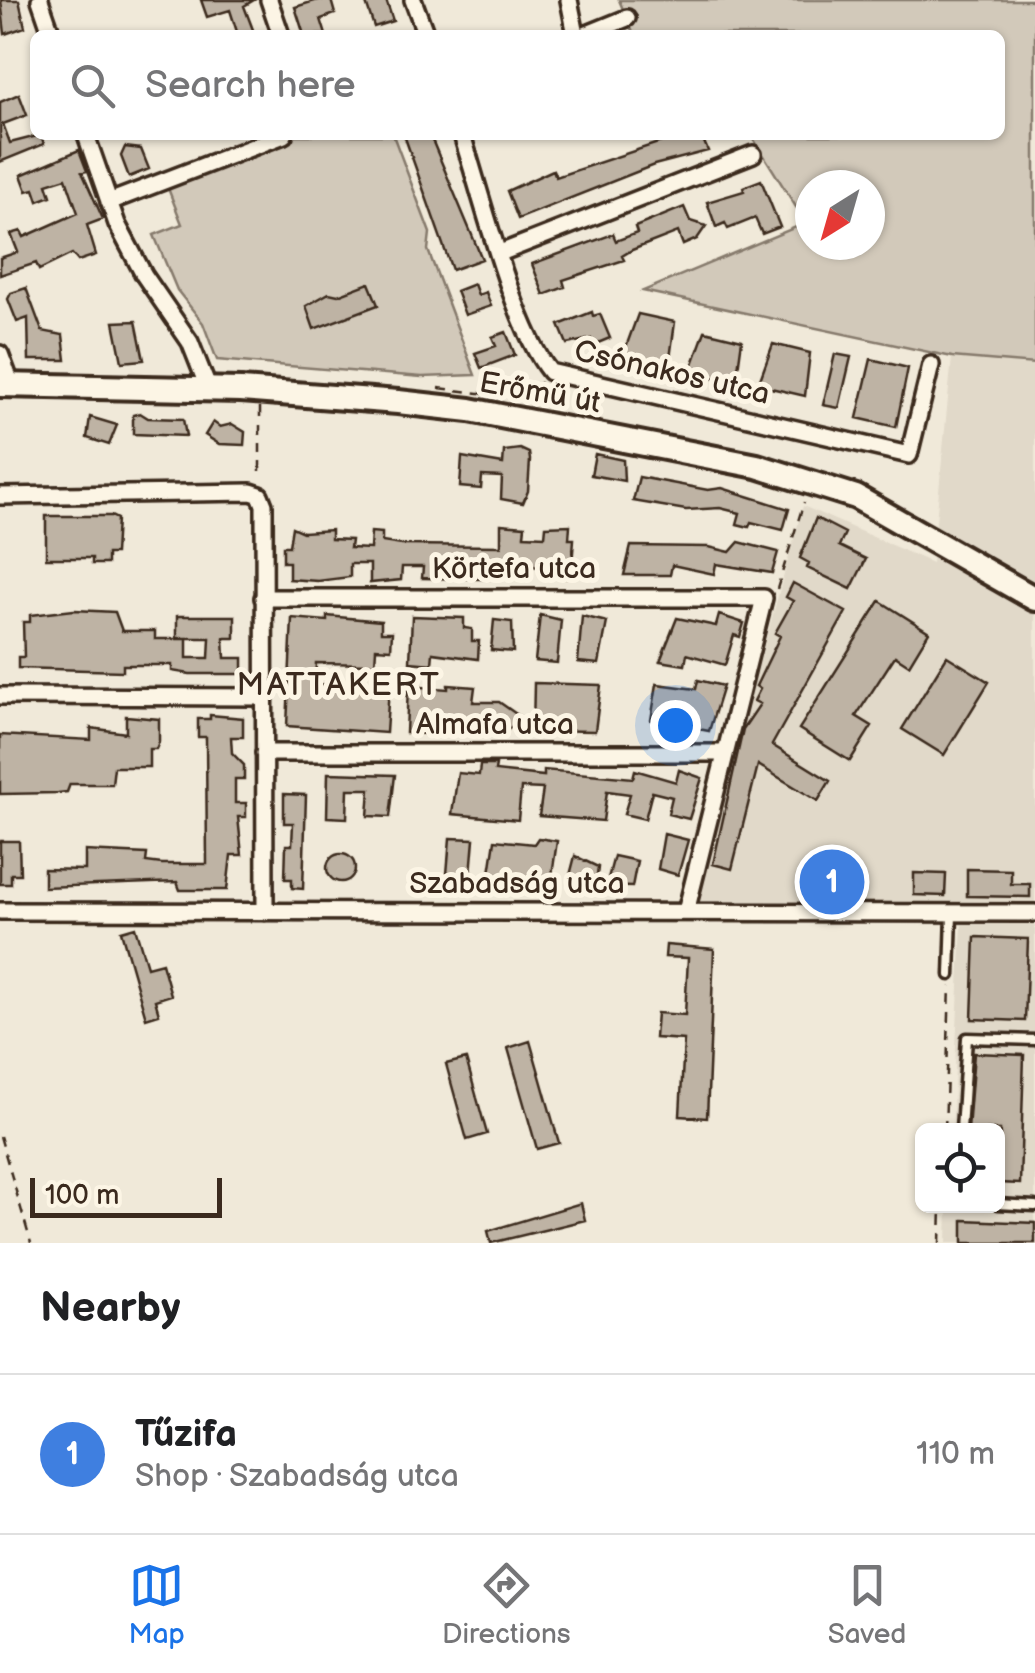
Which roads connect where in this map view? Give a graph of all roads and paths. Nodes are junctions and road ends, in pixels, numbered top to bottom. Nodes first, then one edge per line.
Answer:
1 (40, 0) edge
2 (269, 0) edge
3 (414, 0) edge
4 (569, 0) edge
5 (627, 18) dead end
6 (50, 30) edge
7 (279, 30) edge
8 (424, 30) edge
9 (575, 30) edge
10 (597, 30) edge
11 (88, 140) edge
12 (271, 140) edge
13 (464, 140) edge
14 (754, 154) dead end
15 (109, 202) junction
16 (500, 253) junction
17 (0, 354) edge
18 (931, 365) dead end
19 (6, 386) edge
20 (209, 390) junction
21 (260, 392) junction
22 (816, 482) junction
23 (2, 495) edge
24 (262, 500) junction
25 (264, 598) junction
26 (764, 598) junction
27 (1035, 599) edge
28 (0, 696) edge
29 (264, 697) junction
30 (264, 752) junction
31 (725, 753) junction
32 (0, 911) edge
33 (265, 912) junction
34 (686, 912) junction
35 (952, 912) junction
36 (1035, 913) edge
37 (950, 975) joint
38 (1035, 1040) edge
39 (944, 1123) edge
40 (962, 1123) edge
41 (0, 1136) edge
42 (1005, 1204) edge
43 (1035, 1206) edge
44 (942, 1213) edge
45 (31, 1243) edge
46 (940, 1243) edge

1 - 6 street
2 - 7 street
3 - 8 street
4 - 9 street
5 - 10 street
11 - 15 street
12 - 15 street
13 - 16 street
14 - 16 street
15 - 20 street
16 - 18 street, Csónakos utca
17 - 19 street
19 - 20 street, Erőmű út
20 - 21 street, Erőmű út
21 - 22 street, Erőmű út
21 - 24 path
22 - 26 path
22 - 27 street, Erőmű út
23 - 24 street
24 - 25 street
25 - 26 street, Körtefa utca
25 - 29 street
26 - 31 street
28 - 29 street
29 - 30 street
30 - 31 street, Almafa utca
30 - 33 street
31 - 34 street
32 - 33 street, Szabadság utca
33 - 34 street, Szabadság utca
34 - 35 street, Szabadság utca
35 - 36 street, Szabadság utca
35 - 37 lane
37 - 39 path
38 - 40 lane
41 - 45 path
42 - 43 lane
44 - 46 path

